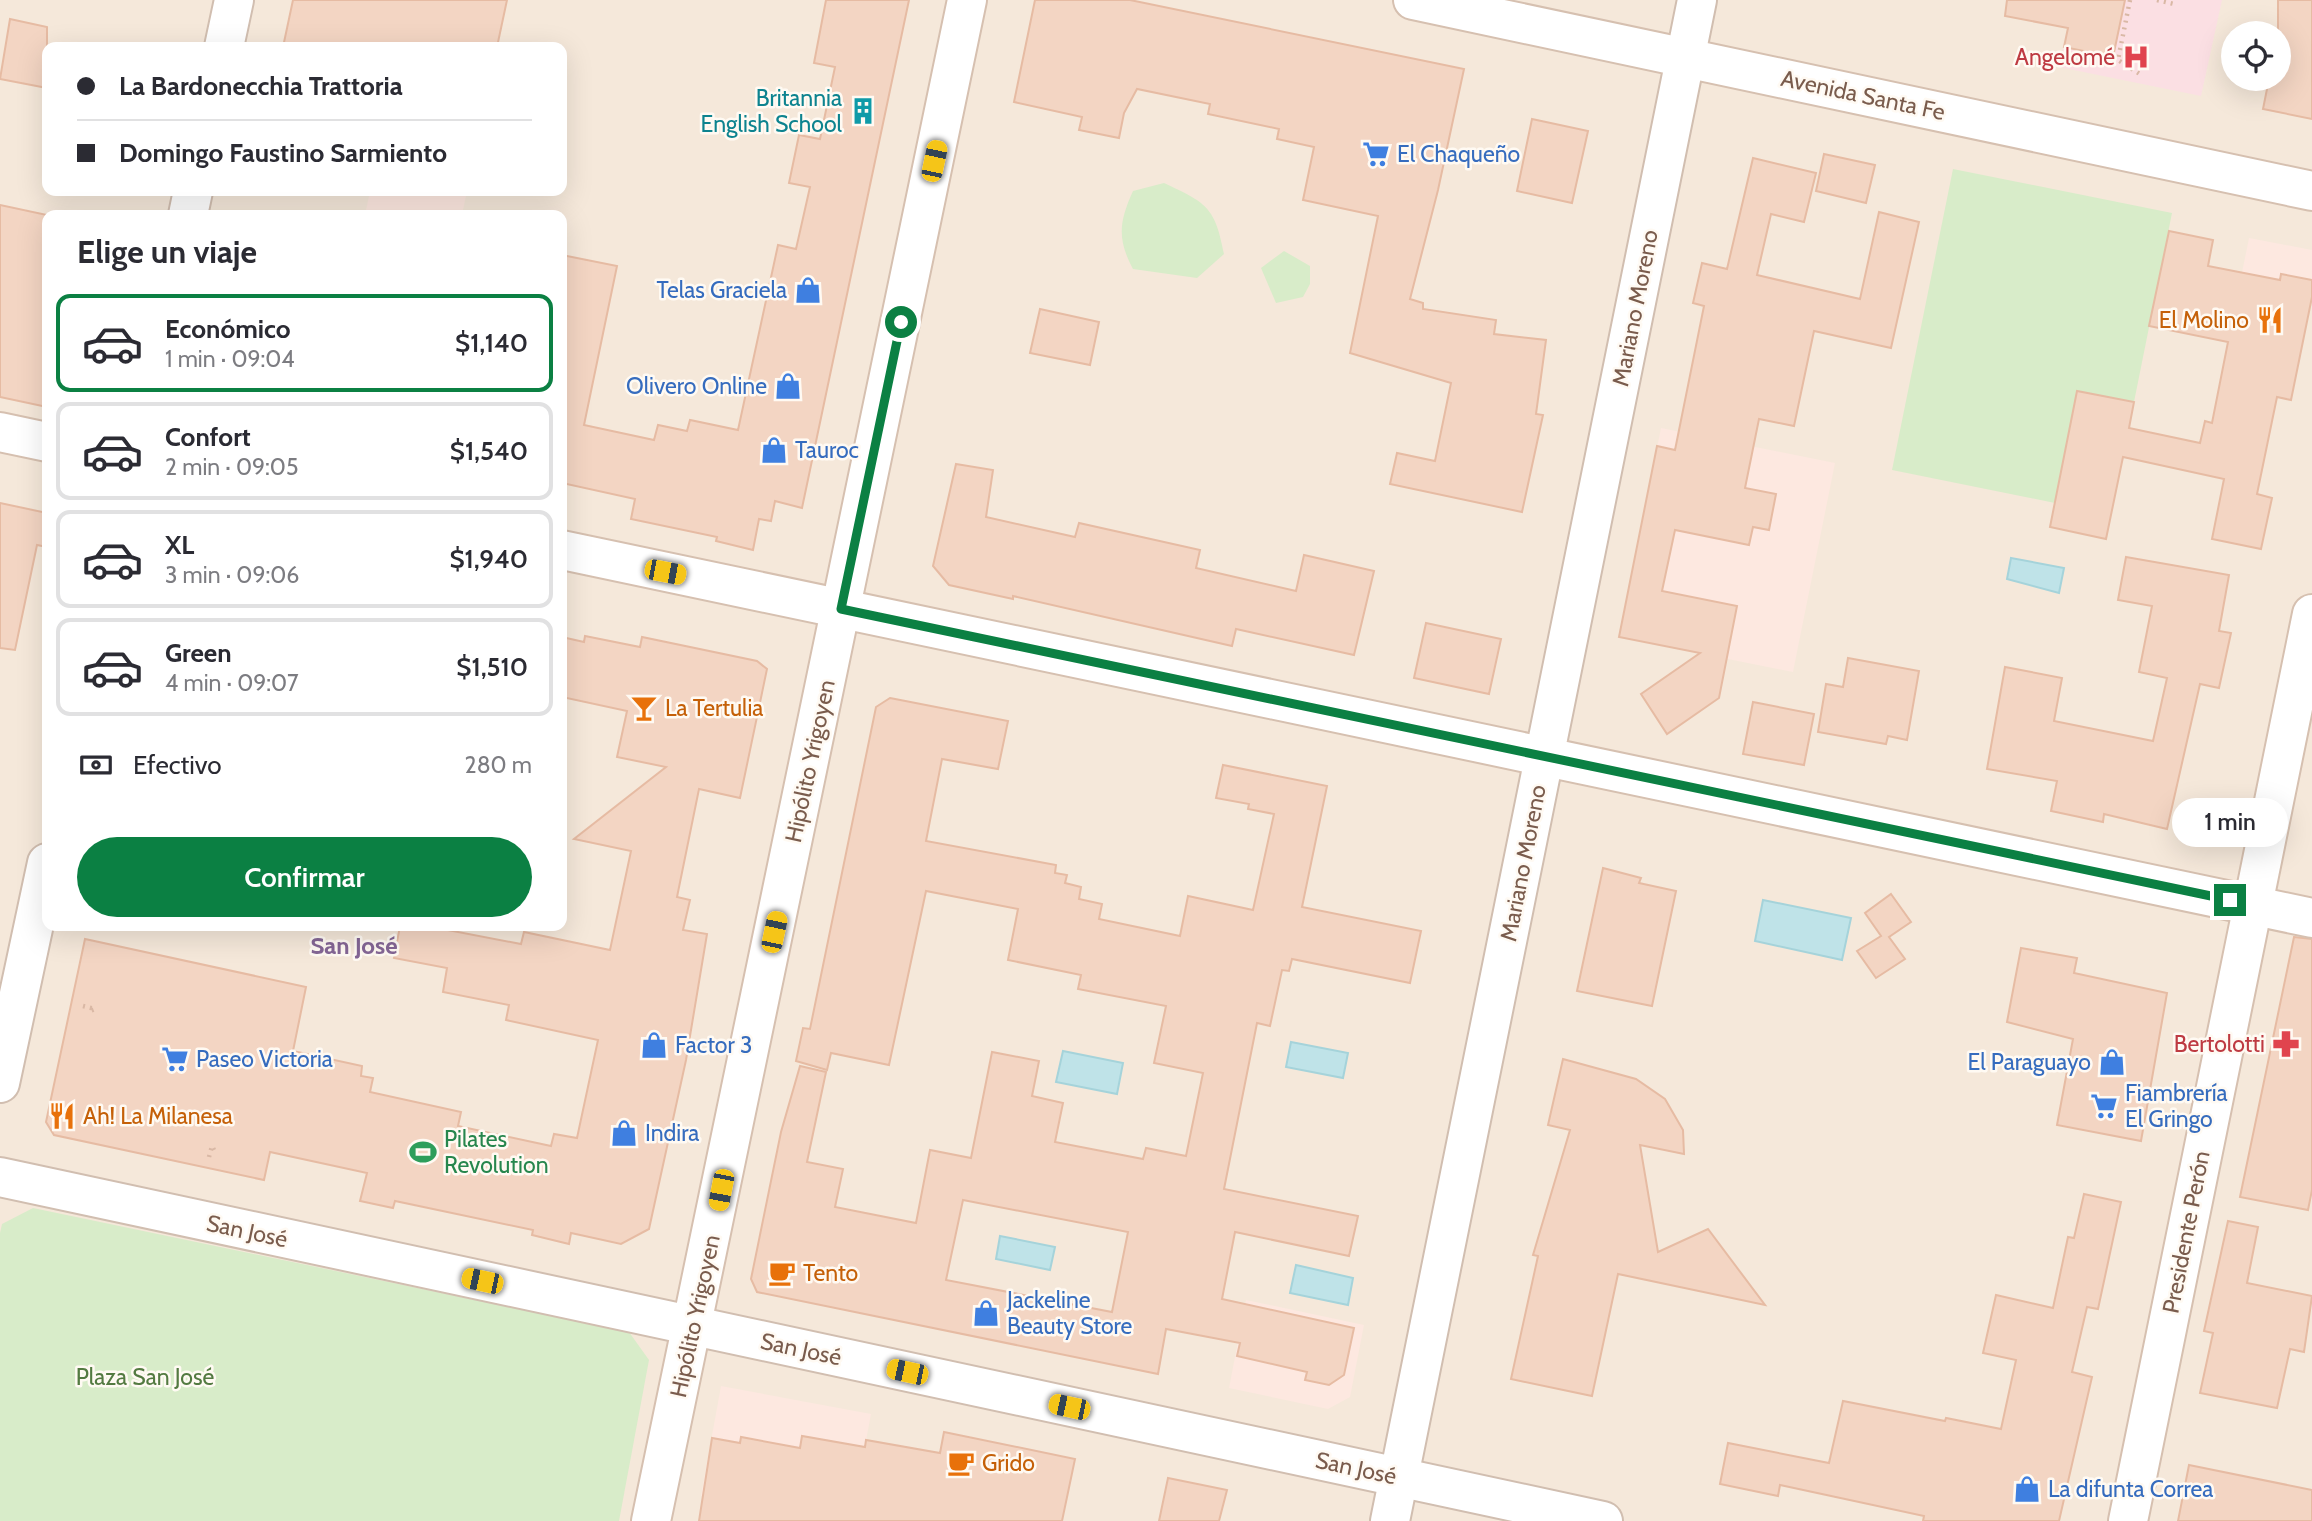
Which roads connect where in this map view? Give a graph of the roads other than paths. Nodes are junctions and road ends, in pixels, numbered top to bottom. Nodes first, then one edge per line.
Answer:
1 (234, 0) edge
2 (967, 0) edge
3 (1413, 0) edge
4 (1697, 0) edge
5 (225, 42) edge
6 (1686, 58) junction
7 (2312, 191) edge
8 (0, 432) edge
9 (42, 441) edge
10 (567, 551) edge
11 (841, 609) junction
12 (2312, 614) edge
13 (1545, 757) junction
14 (42, 886) edge
15 (2253, 905) junction
16 (2312, 918) edge
17 (0, 1083) edge
18 (0, 1177) edge
19 (693, 1326) junction
20 (1399, 1477) junction
21 (651, 1521) edge
22 (1390, 1521) edge
23 (1603, 1521) edge
24 (2127, 1521) edge

1 - 5 main road
2 - 11 main road, Hipólito Yrigoyen
3 - 6 main road, Avenida Santa Fe
4 - 6 main road, Mariano Moreno
6 - 7 main road, Avenida Santa Fe
6 - 13 main road, Mariano Moreno
8 - 9 main road
10 - 11 main road
11 - 13 main road
11 - 19 main road, Hipólito Yrigoyen
12 - 15 main road, Presidente Perón
13 - 15 main road
13 - 20 main road, Mariano Moreno
14 - 17 main road
15 - 16 main road
15 - 24 main road, Presidente Perón
18 - 19 main road, San José
19 - 20 main road, San José
19 - 21 main road, Hipólito Yrigoyen
20 - 22 main road, Mariano Moreno
20 - 23 main road, San José

